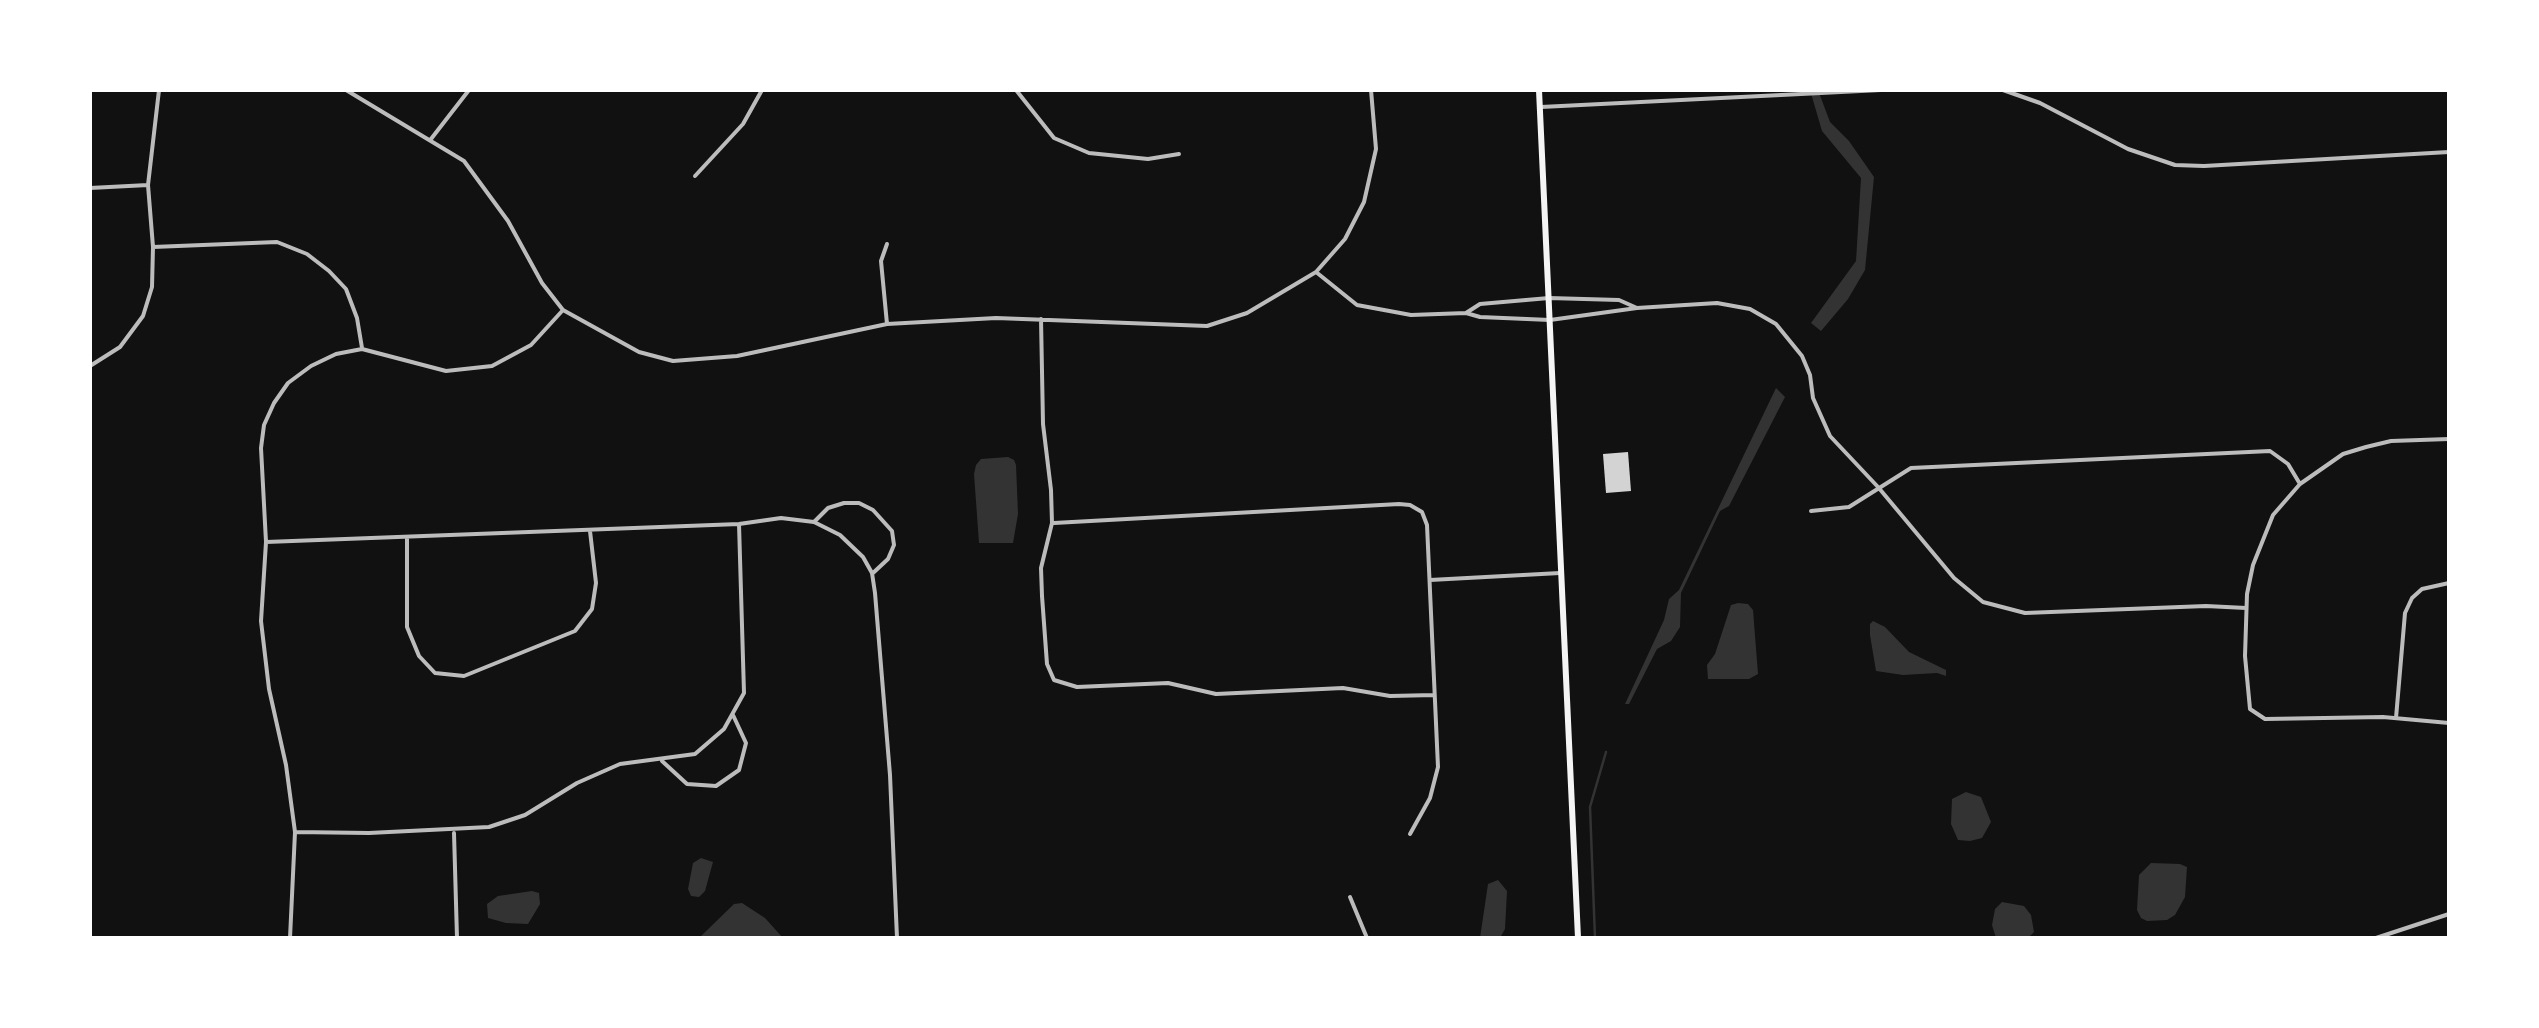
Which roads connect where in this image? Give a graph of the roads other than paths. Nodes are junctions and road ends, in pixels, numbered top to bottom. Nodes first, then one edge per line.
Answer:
1 (160, 90) edge
2 (346, 90) edge
3 (469, 90) edge
4 (762, 90) edge
5 (1016, 90) edge
6 (1371, 90) edge
7 (1539, 90) edge
8 (1881, 90) edge
9 (2002, 90) edge
10 (2013, 91) edge
11 (1828, 92) edge
12 (1540, 107) junction
13 (431, 139) junction
14 (2449, 152) edge
15 (1179, 154) dead end
16 (695, 176) dead end
17 (148, 186) junction
18 (90, 188) edge
19 (886, 244) dead end
20 (153, 247) junction
21 (1316, 272) junction
22 (1549, 298) junction
23 (1637, 308) junction
24 (564, 310) junction
25 (1466, 312) junction
26 (1042, 319) junction
27 (1550, 320) junction
28 (887, 324) junction
29 (362, 349) junction
30 (90, 366) edge
31 (2449, 439) edge
32 (2300, 484) junction
33 (1878, 487) junction
34 (1811, 511) dead end
35 (814, 522) junction
36 (1052, 523) junction
37 (739, 524) junction
38 (590, 530) junction
39 (407, 537) junction
40 (266, 542) junction
41 (1562, 573) junction
42 (872, 574) junction
43 (1430, 580) junction
44 (2449, 583) edge
45 (2246, 608) junction
46 (1434, 695) junction
47 (732, 714) junction
48 (2396, 718) junction
49 (2449, 723) edge
50 (662, 760) junction
51 (454, 830) junction
52 (295, 832) junction
53 (1410, 834) dead end
54 (1350, 896) dead end
55 (2449, 914) edge
56 (290, 938) edge
57 (457, 938) edge
58 (897, 938) edge
59 (1367, 938) edge
60 (1578, 938) edge
61 (2376, 938) edge

1 - 17 street
2 - 13 street
3 - 13 street
4 - 16 street
5 - 15 street
6 - 21 street
7 - 12 main road
8 - 11 street
9 - 10 street
10 - 14 street
11 - 12 street
12 - 22 main road
13 - 24 street
17 - 18 street
17 - 20 street
19 - 28 street
20 - 29 street
20 - 30 street
21 - 25 street
21 - 26 street
22 - 23 street
22 - 25 street
22 - 27 main road
23 - 27 street
23 - 33 street
24 - 28 street
24 - 29 street
25 - 27 street
26 - 28 street
26 - 36 street
27 - 41 main road
29 - 40 street
31 - 32 street
32 - 33 street
32 - 45 street
33 - 34 street
33 - 45 street
35 - 37 street
35 - 42 street
35 - 42 street
36 - 43 street
36 - 46 street
37 - 38 street
37 - 47 street
38 - 39 street
38 - 39 street
39 - 40 street
40 - 52 street
41 - 43 street
41 - 60 main road
42 - 58 street
43 - 46 street
44 - 48 street
45 - 48 street
46 - 53 street
47 - 50 street
47 - 50 street
48 - 49 street
50 - 51 street
51 - 52 street
51 - 57 street
52 - 56 street
54 - 59 street
55 - 61 street

